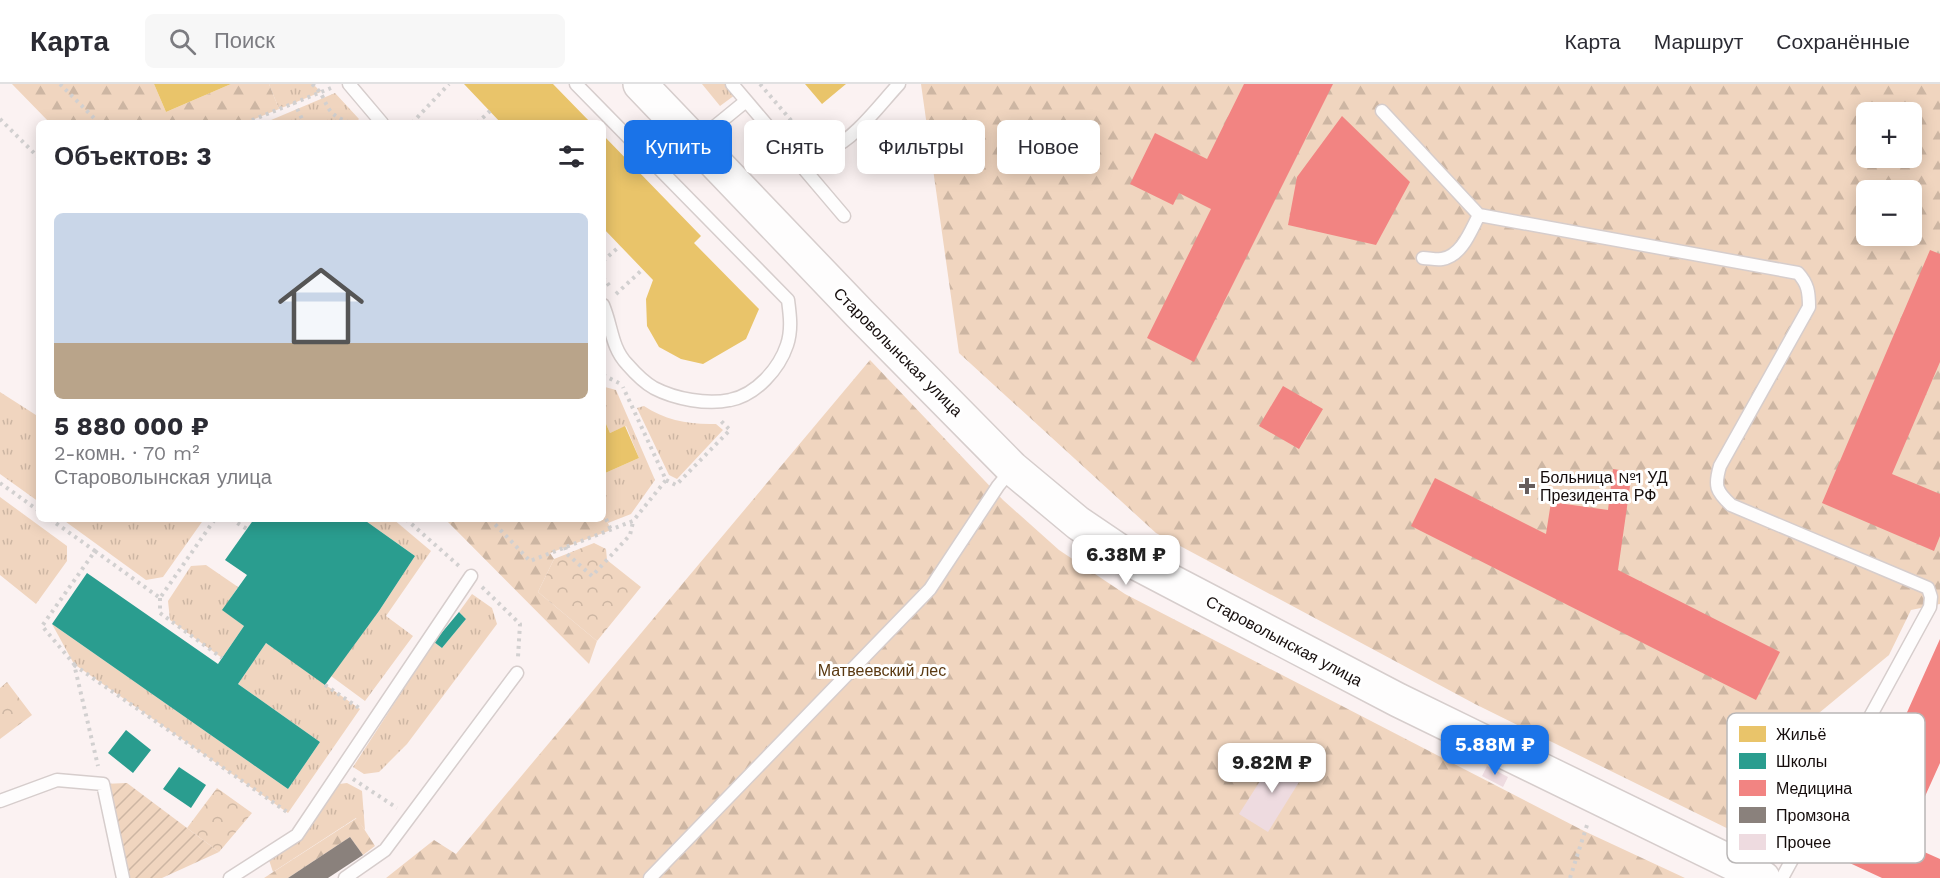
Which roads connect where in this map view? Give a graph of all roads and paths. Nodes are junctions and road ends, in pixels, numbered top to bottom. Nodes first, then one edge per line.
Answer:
1 (60, 84) edge
2 (312, 84) edge
3 (349, 84) edge
4 (449, 84) edge
5 (576, 84) edge
6 (640, 84) edge
7 (732, 84) edge
8 (760, 84) edge
9 (899, 84) edge
10 (331, 88) dead end
11 (321, 92) junction
12 (746, 100) junction
13 (294, 102) junction
14 (490, 111) dead end
15 (1382, 111) dead end
16 (0, 119) edge
17 (96, 120) edge
18 (252, 120) edge
19 (303, 120) edge
20 (344, 120) edge
21 (379, 120) edge
22 (415, 120) edge
23 (480, 120) edge
24 (675, 120) edge
25 (722, 120) edge
26 (763, 120) edge
27 (791, 120) edge
28 (845, 140) edge
29 (36, 155) edge
30 (727, 174) edge
31 (808, 174) edge
32 (1479, 215) junction
33 (844, 216) dead end
34 (620, 246) dead end
35 (606, 258) edge
36 (1423, 258) dead end
37 (643, 269) dead end
38 (606, 281) edge
39 (615, 294) junction
40 (616, 302) dead end
41 (606, 316) edge
42 (614, 372) dead end
43 (606, 376) edge
44 (621, 384) junction
45 (719, 418) dead end
46 (1012, 468) junction
47 (666, 480) junction
48 (0, 483) edge
49 (36, 509) edge
50 (606, 519) edge
51 (633, 521) junction
52 (54, 522) edge
53 (213, 522) edge
54 (235, 522) edge
55 (409, 522) edge
56 (492, 522) edge
57 (246, 530) dead end
58 (611, 530) junction
59 (565, 548) junction
60 (95, 551) junction
61 (471, 576) junction
62 (160, 598) junction
63 (222, 658) dead end
64 (74, 664) junction
65 (517, 673) joint
66 (325, 685) dead end
67 (1872, 713) edge
68 (375, 719) junction
69 (340, 771) junction
70 (103, 784) junction
71 (0, 801) edge
72 (1590, 815) dead end
73 (411, 817) junction
74 (305, 824) junction
75 (1727, 860) edge
76 (1732, 863) edge
77 (1790, 863) edge
78 (123, 878) edge
79 (230, 878) edge
80 (345, 878) edge
81 (650, 878) edge
82 (1570, 878) edge
83 (1763, 878) edge
84 (1782, 878) edge

1 - 17 path
2 - 11 path
3 - 21 lane
4 - 22 path
5 - 41 lane
6 - 24 street, Староволынская улица
7 - 12 lane
8 - 27 path
9 - 28 lane
10 - 11 path
11 - 13 path
11 - 20 path
12 - 25 lane
12 - 26 lane
13 - 18 path
13 - 19 path
14 - 23 path
15 - 32 lane
16 - 29 path
30 - 46 street, Староволынская улица
31 - 33 lane
32 - 36 lane
32 - 67 lane
34 - 35 path
37 - 39 path
38 - 39 path
39 - 40 path
42 - 44 path
43 - 44 path
44 - 47 path
45 - 47 path
46 - 75 street, Староволынская улица
46 - 81 lane
47 - 51 path
48 - 49 path
50 - 58 path
51 - 58 path
51 - 59 path
52 - 60 path
53 - 62 path
54 - 57 path
55 - 61 path
56 - 59 path
58 - 59 path
60 - 62 path
60 - 64 path
61 - 65 path
61 - 68 lane
62 - 63 path
64 - 70 path
64 - 74 path
65 - 73 lane
66 - 68 path
68 - 69 lane
69 - 73 path
69 - 74 lane
70 - 71 lane
70 - 78 lane
72 - 82 path
73 - 80 lane
74 - 79 lane
76 - 83 street, Староволынская улица
77 - 84 lane

